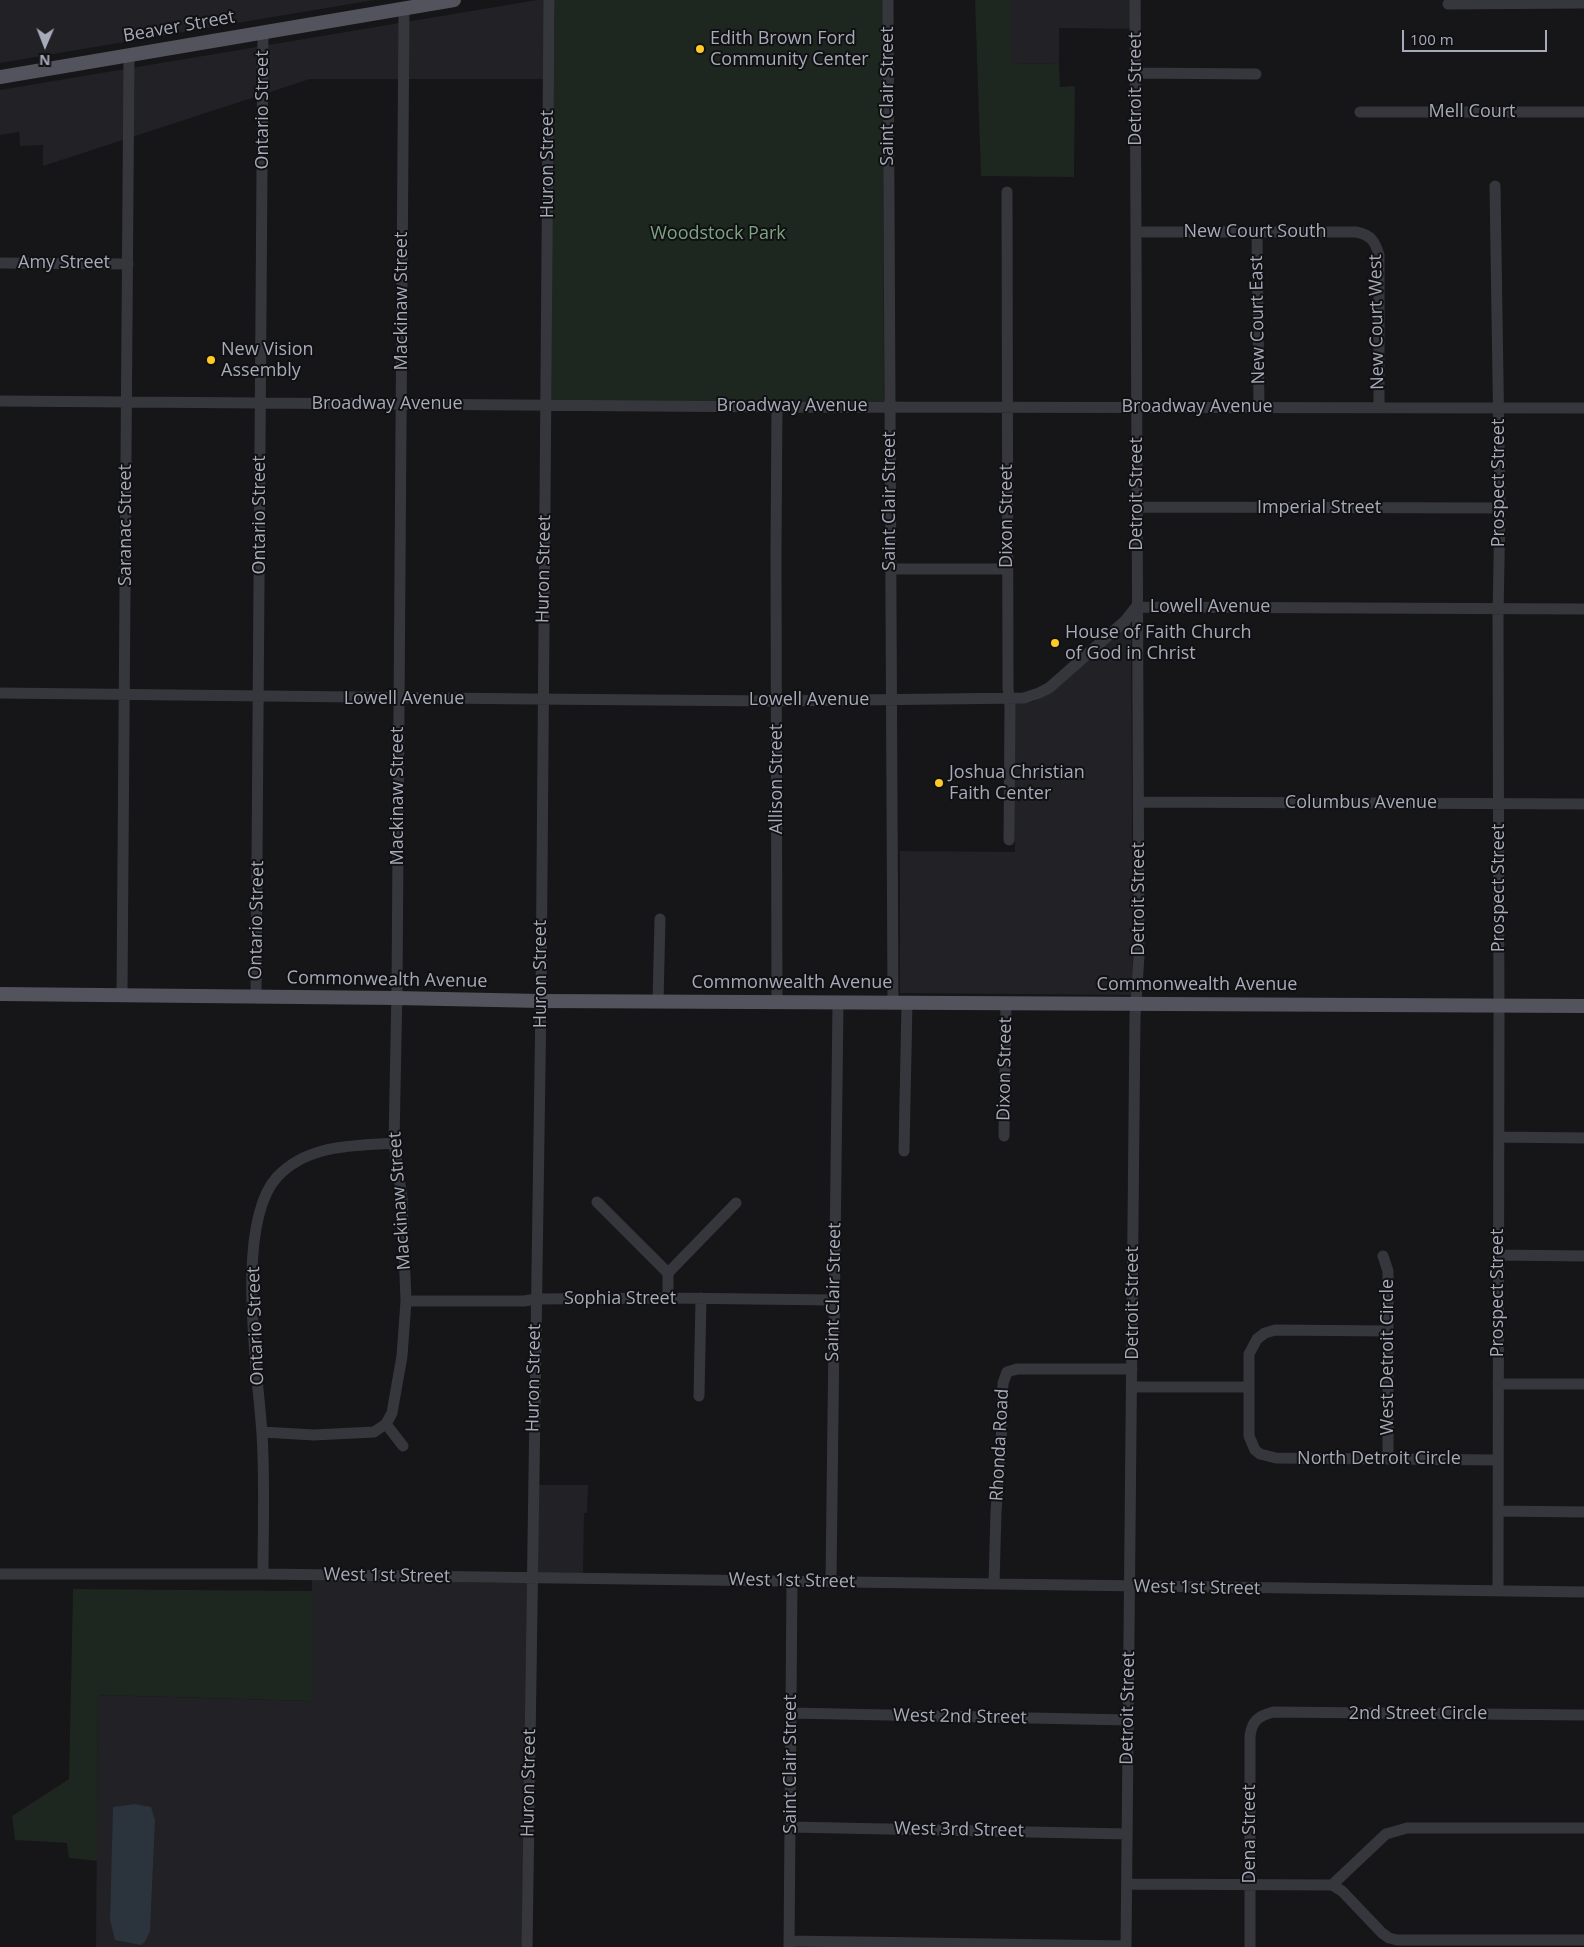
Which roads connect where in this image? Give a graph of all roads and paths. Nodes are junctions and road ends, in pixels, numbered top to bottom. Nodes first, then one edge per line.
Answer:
1 (454, 0) edge
2 (549, 0) edge
3 (888, 0) edge
4 (1135, 0) edge
5 (1584, 3) edge
6 (1448, 4) dead end
7 (404, 8) junction
8 (263, 32) junction
9 (129, 55) junction
10 (1136, 73) junction
11 (1256, 74) dead end
12 (0, 77) edge
13 (1360, 112) dead end
14 (1584, 112) edge
15 (1495, 186) dead end
16 (1007, 192) dead end
17 (1136, 232) junction
18 (1258, 232) junction
19 (1372, 238) joint
20 (0, 263) edge
21 (128, 264) junction
22 (0, 401) edge
23 (127, 402) junction
24 (261, 403) junction
25 (401, 405) junction
26 (546, 405) junction
27 (890, 406) junction
28 (1008, 406) junction
29 (777, 407) junction
30 (1259, 407) junction
31 (1378, 407) junction
32 (1498, 407) junction
33 (1137, 408) junction
34 (1584, 408) edge
35 (1138, 507) junction
36 (1500, 508) junction
37 (890, 569) junction
38 (1007, 569) junction
39 (1136, 607) junction
40 (1498, 608) junction
41 (1584, 609) edge
42 (0, 693) edge
43 (124, 695) junction
44 (259, 697) junction
45 (398, 699) junction
46 (1009, 699) junction
47 (543, 700) junction
48 (776, 700) junction
49 (892, 700) junction
50 (1139, 802) junction
51 (1498, 804) junction
52 (1584, 804) edge
53 (1009, 840) dead end
54 (660, 919) dead end
55 (0, 994) edge
56 (122, 996) junction
57 (256, 997) junction
58 (396, 998) junction
59 (541, 1001) junction
60 (658, 1002) junction
61 (778, 1002) junction
62 (892, 1002) junction
63 (838, 1003) junction
64 (907, 1003) junction
65 (1006, 1003) junction
66 (1136, 1004) junction
67 (1499, 1005) junction
68 (1584, 1006) edge
69 (1004, 1136) dead end
70 (1500, 1137) junction
71 (1584, 1138) edge
72 (394, 1143) junction
73 (904, 1151) dead end
74 (597, 1202) dead end
75 (736, 1203) dead end
76 (1498, 1255) junction
77 (1383, 1256) dead end
78 (1584, 1256) edge
79 (668, 1273) junction
80 (668, 1298) junction
81 (702, 1298) junction
82 (536, 1299) junction
83 (834, 1300) junction
84 (406, 1301) junction
85 (1388, 1331) junction
86 (1132, 1369) junction
87 (1498, 1384) junction
88 (1584, 1384) edge
89 (1132, 1387) junction
90 (1248, 1388) junction
91 (699, 1396) dead end
92 (386, 1424) junction
93 (262, 1432) junction
94 (403, 1446) dead end
95 (1388, 1458) junction
96 (1498, 1460) junction
97 (1498, 1511) junction
98 (1584, 1512) edge
99 (0, 1574) edge
100 (263, 1574) junction
101 (532, 1578) junction
102 (792, 1581) junction
103 (831, 1581) junction
104 (994, 1584) junction
105 (1130, 1587) junction
106 (1498, 1591) junction
107 (1584, 1592) edge
108 (791, 1713) junction
109 (1584, 1715) edge
110 (1128, 1720) junction
111 (1254, 1721) joint
112 (790, 1827) junction
113 (1584, 1828) edge
114 (1127, 1834) junction
115 (1127, 1884) junction
116 (1250, 1884) junction
117 (1332, 1885) junction
118 (1584, 1940) edge
119 (789, 1944) edge
120 (527, 1947) edge
121 (1126, 1947) edge
122 (1250, 1947) edge

1 - 7 main road, Beaver Street
2 - 26 street, Huron Street
3 - 27 street, Saint Clair Street
4 - 10 street, Detroit Street
5 - 6 street
7 - 8 main road, Beaver Street
7 - 25 street, Mackinaw Street
8 - 9 main road, Beaver Street
8 - 24 street, Ontario Street
9 - 12 main road, Beaver Street
9 - 21 street, Saranac Street
10 - 11 street
10 - 17 street, Detroit Street
13 - 14 street, Mell Court
15 - 32 street, Prospect Street
16 - 28 street, Dixon Street
17 - 18 street, New Court South
17 - 33 street, Detroit Street
18 - 19 street, New Court South
18 - 30 street, New Court East
19 - 31 street, New Court West
20 - 21 street, Amy Street
21 - 23 street, Saranac Street
22 - 23 street, Broadway Avenue
23 - 24 street, Broadway Avenue
23 - 43 street, Saranac Street
24 - 25 street, Broadway Avenue
24 - 44 street, Ontario Street
25 - 26 street, Broadway Avenue
25 - 45 street, Mackinaw Street
26 - 29 street, Broadway Avenue
26 - 47 street, Huron Street
27 - 28 street, Broadway Avenue
27 - 29 street, Broadway Avenue
27 - 37 street, Saint Clair Street
28 - 33 street, Broadway Avenue
28 - 38 street, Dixon Street
29 - 48 street, Allison Street
30 - 31 street, Broadway Avenue
30 - 33 street, Broadway Avenue
31 - 32 street, Broadway Avenue
32 - 34 street, Broadway Avenue
32 - 36 street, Prospect Street
33 - 35 street, Detroit Street
35 - 36 street, Imperial Street
35 - 39 street, Detroit Street
36 - 40 street, Prospect Street
37 - 38 street
37 - 49 street, Saint Clair Street
38 - 46 street, Dixon Street
39 - 40 street, Lowell Avenue
39 - 46 street, Lowell Avenue
39 - 50 street, Detroit Street
40 - 41 street, Lowell Avenue
40 - 51 street, Prospect Street
42 - 43 street, Lowell Avenue
43 - 44 street, Lowell Avenue
43 - 56 street, Saranac Street
44 - 45 street, Lowell Avenue
44 - 57 street, Ontario Street
45 - 47 street, Lowell Avenue
45 - 58 street, Mackinaw Street
46 - 49 street, Lowell Avenue
46 - 53 street, Dixon Street
47 - 48 street, Lowell Avenue
47 - 59 street, Huron Street
48 - 49 street, Lowell Avenue
48 - 61 street, Allison Street
49 - 62 street, Saint Clair Street
50 - 51 street, Columbus Avenue
50 - 66 street, Detroit Street
51 - 52 street, Columbus Avenue
51 - 67 street, Prospect Street
54 - 60 street
55 - 56 main road, Commonwealth Avenue
56 - 57 main road, Commonwealth Avenue
57 - 58 main road, Commonwealth Avenue
58 - 59 main road, Commonwealth Avenue
58 - 72 street, Mackinaw Street
59 - 60 main road, Commonwealth Avenue
59 - 82 street, Huron Street
60 - 61 main road, Commonwealth Avenue
61 - 63 main road, Commonwealth Avenue
62 - 63 main road, Commonwealth Avenue
62 - 64 main road, Commonwealth Avenue
63 - 83 street, Saint Clair Street
64 - 65 main road, Commonwealth Avenue
64 - 73 street
65 - 66 main road, Commonwealth Avenue
65 - 69 street, Dixon Street
66 - 67 main road, Commonwealth Avenue
66 - 86 street, Detroit Street
67 - 68 main road, Commonwealth Avenue
67 - 70 street, Prospect Street
70 - 71 street
70 - 76 street, Prospect Street
72 - 84 street, Mackinaw Street
72 - 93 street, Ontario Street
74 - 79 street
75 - 79 street
76 - 78 street
76 - 87 street, Prospect Street
77 - 85 street, West Detroit Circle
79 - 80 street
80 - 81 street, Sophia Street
80 - 82 street, Sophia Street
81 - 83 street, Sophia Street
81 - 91 street
82 - 84 street, Sophia Street
82 - 101 street, Huron Street
83 - 103 street, Saint Clair Street
84 - 92 street, Mackinaw Street
85 - 90 street
85 - 95 street, West Detroit Circle
86 - 89 street, Detroit Street
86 - 104 street, Rhonda Road
87 - 88 street
87 - 96 street, Prospect Street
89 - 90 street
89 - 105 street, Detroit Street
90 - 95 street, North Detroit Circle
92 - 93 street
92 - 94 street
93 - 100 street, Ontario Street
95 - 96 street, North Detroit Circle
96 - 97 street, Prospect Street
97 - 98 street
97 - 106 street, Prospect Street
99 - 100 street, West 1st Street
100 - 101 street, West 1st Street
101 - 102 street, West 1st Street
101 - 120 street, Huron Street
102 - 103 street, West 1st Street
102 - 108 street, Saint Clair Street
103 - 104 street, West 1st Street
104 - 105 street, West 1st Street
105 - 106 street, West 1st Street
105 - 110 street, Detroit Street
106 - 107 street, West 1st Street
108 - 110 street, West 2nd Street
108 - 112 street, Saint Clair Street
109 - 111 street, 2nd Street Circle
110 - 114 street, Detroit Street
111 - 116 street, Dena Street
112 - 114 street, West 3rd Street
112 - 119 street, Saint Clair Street
113 - 117 street
114 - 115 street, Detroit Street
115 - 116 street
115 - 121 street, Detroit Street
116 - 117 street
116 - 122 street, Dena Street
117 - 118 street
119 - 121 street

